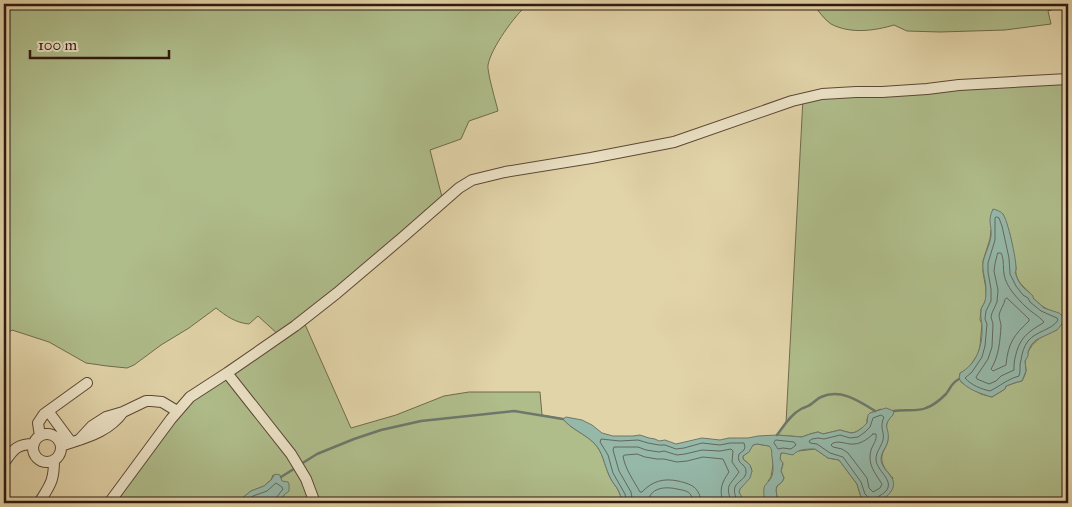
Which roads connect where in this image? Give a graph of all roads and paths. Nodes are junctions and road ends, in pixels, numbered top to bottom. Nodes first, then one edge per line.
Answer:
1 (1068, 79) edge
2 (227, 373) junction
3 (87, 383) dead end
4 (48, 411) junction
5 (178, 411) junction
6 (37, 440) junction
7 (75, 441) junction
8 (61, 446) junction
9 (54, 460) junction
10 (4, 463) edge
11 (39, 503) edge
12 (109, 503) edge
13 (315, 503) edge

1 - 2 street
2 - 5 street
2 - 13 street
3 - 4 street
4 - 6 street
4 - 7 street
5 - 7 street
5 - 12 street
6 - 8 street
6 - 9 street
6 - 10 street
7 - 8 street
8 - 9 street
9 - 11 street

